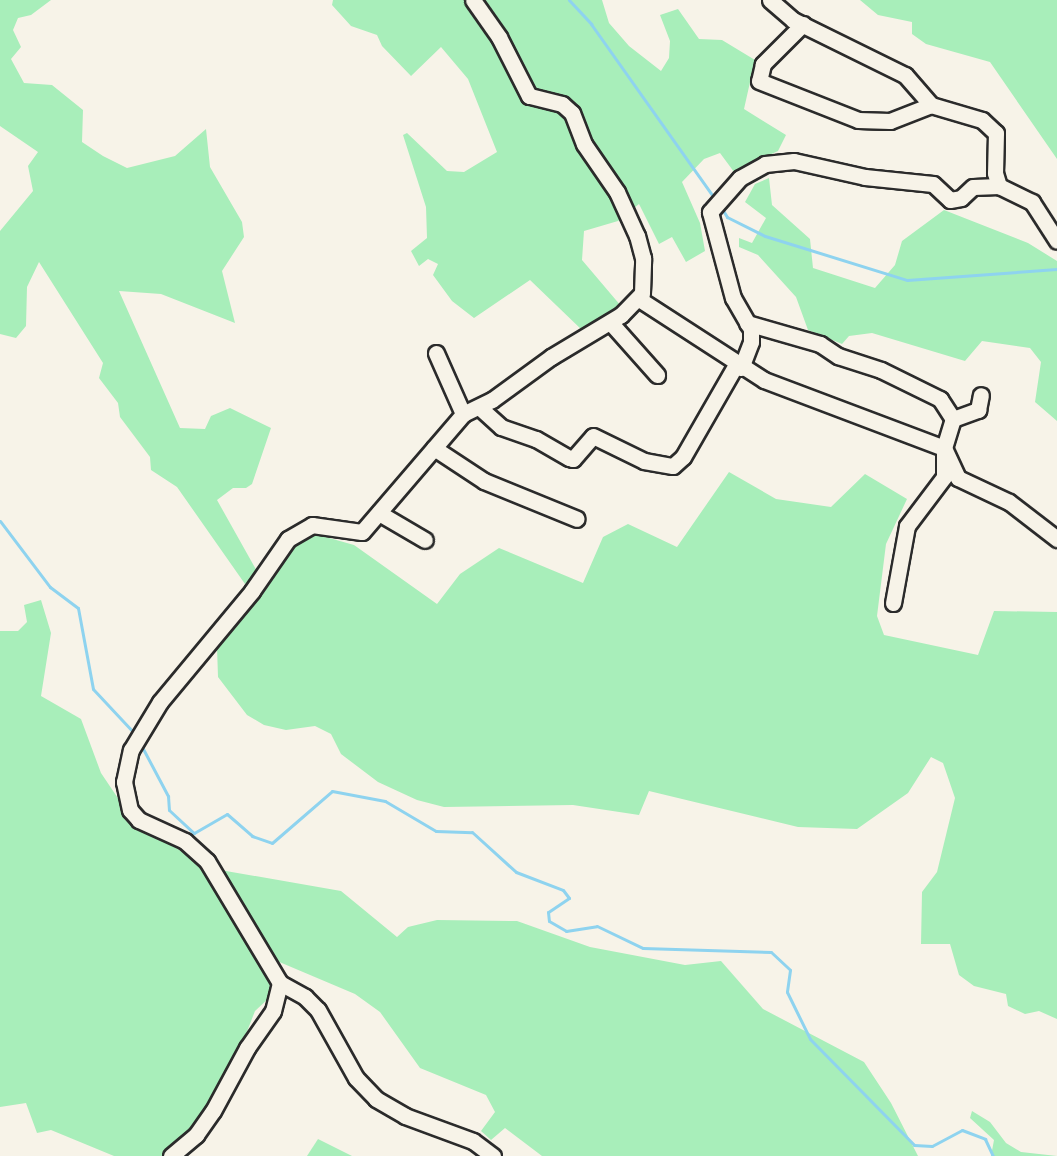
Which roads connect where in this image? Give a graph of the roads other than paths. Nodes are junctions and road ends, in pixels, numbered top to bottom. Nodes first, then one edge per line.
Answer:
1 (473, 0) edge
2 (770, 0) edge
3 (803, 24) junction
4 (932, 105) junction
5 (999, 186) junction
6 (1057, 241) edge
7 (639, 299) junction
8 (610, 322) junction
9 (747, 323) junction
10 (436, 353) dead end
11 (738, 366) junction
12 (657, 375) dead end
13 (981, 394) dead end
14 (479, 407) junction
15 (463, 414) junction
16 (953, 419) junction
17 (434, 448) junction
18 (944, 448) junction
19 (379, 513) junction
20 (577, 519) dead end
21 (1057, 539) edge
22 (424, 540) dead end
23 (893, 603) dead end
24 (280, 983) junction
25 (171, 1156) edge
26 (493, 1156) edge

1 - 7 street
2 - 3 street
3 - 4 street
3 - 4 street
4 - 5 street
5 - 6 street
5 - 9 street
7 - 8 street
7 - 11 street
8 - 12 street
8 - 14 street
9 - 11 street
9 - 16 street
10 - 15 street
11 - 14 street
11 - 18 street
13 - 16 street
14 - 15 street
15 - 17 street
16 - 18 street
17 - 19 street
17 - 20 street
18 - 21 street
18 - 23 street
19 - 22 street
19 - 24 street
24 - 25 street
24 - 26 street

